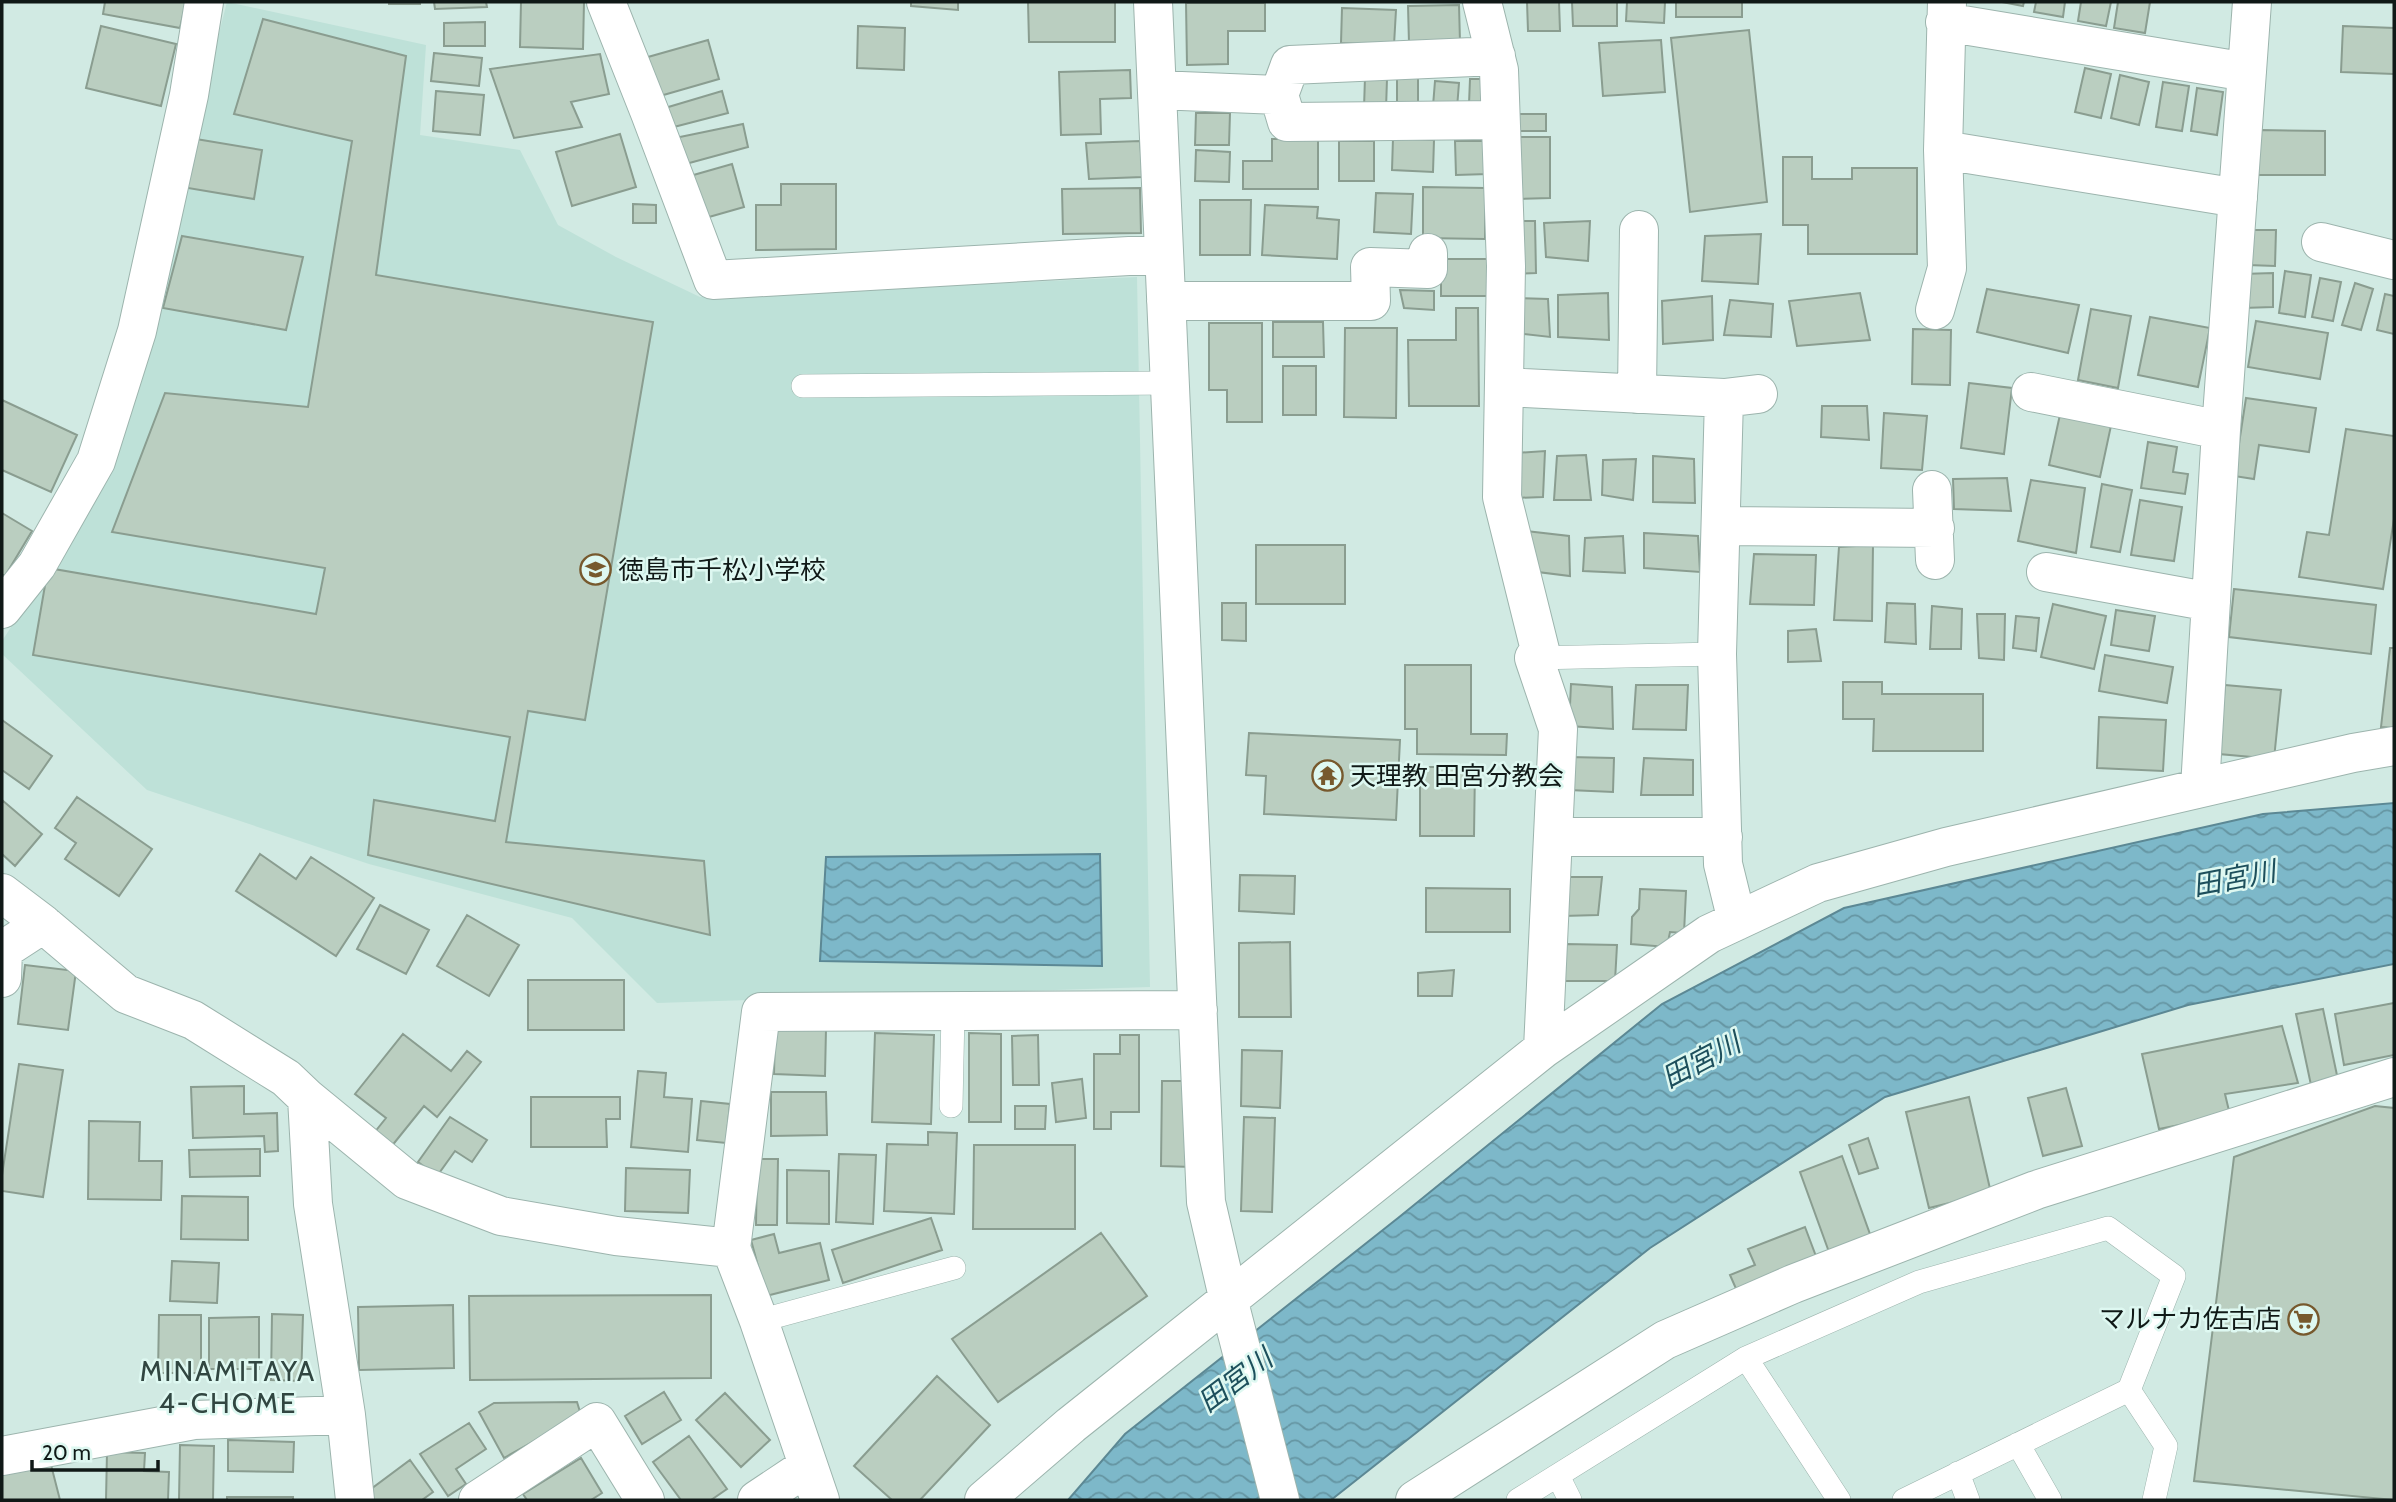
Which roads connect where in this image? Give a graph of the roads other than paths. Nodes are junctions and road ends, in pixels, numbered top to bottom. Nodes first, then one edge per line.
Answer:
1 (204, 2) edge
2 (606, 2) edge
3 (1153, 2) edge
4 (1482, 2) edge
5 (2252, 2) edge
6 (1946, 12) edge
7 (1496, 56) junction
8 (2247, 72) junction
9 (1157, 90) junction
10 (1279, 95) junction
11 (1500, 120) junction
12 (1943, 150) junction
13 (2238, 198) junction
14 (1639, 230) dead end
15 (2321, 242) dead end
16 (1428, 253) dead end
17 (1164, 254) junction
18 (2394, 260) edge
19 (1166, 300) junction
20 (1935, 310) dead end
21 (1170, 383) junction
22 (803, 386) dead end
23 (1504, 387) junction
24 (2031, 392) dead end
25 (1637, 394) junction
26 (2221, 430) junction
27 (1932, 491) dead end
28 (1721, 526) junction
29 (2046, 572) dead end
30 (2211, 602) junction
31 (2, 609) edge
32 (1717, 654) junction
33 (1534, 658) junction
34 (2394, 746) edge
35 (2200, 788) junction
36 (1553, 837) junction
37 (1723, 837) junction
38 (2, 893) edge
39 (1737, 921) junction
40 (43, 924) junction
41 (2, 978) edge
42 (1198, 1010) junction
43 (953, 1012) junction
44 (1543, 1049) junction
45 (2394, 1077) edge
46 (307, 1098) junction
47 (951, 1106) dead end
48 (731, 1248) junction
49 (954, 1268) dead end
50 (1231, 1311) junction
51 (759, 1321) junction
52 (1746, 1358) junction
53 (2129, 1390) junction
54 (346, 1415) junction
55 (2018, 1444) junction
56 (2, 1456) edge
57 (1958, 1473) junction
58 (1558, 1476) junction
59 (814, 1483) edge
60 (355, 1500) edge
61 (478, 1500) edge
62 (645, 1500) edge
63 (757, 1500) edge
64 (984, 1500) edge
65 (1280, 1500) edge
66 (1415, 1500) edge
67 (1518, 1500) edge
68 (1570, 1500) edge
69 (1839, 1500) edge
70 (1904, 1500) edge
71 (1968, 1500) edge
72 (2050, 1500) edge
73 (2154, 1500) edge

1 - 31 street
2 - 17 street
3 - 9 street
4 - 7 street
5 - 8 street
6 - 8 street
6 - 12 street
7 - 10 street
7 - 11 street
8 - 13 street
9 - 10 street
9 - 17 street
10 - 11 street
11 - 23 street
12 - 13 street
12 - 20 street
13 - 26 street
14 - 25 street
15 - 18 street
16 - 19 street
17 - 19 street
19 - 21 street
21 - 22 lane
21 - 42 street
23 - 25 street
23 - 33 street
24 - 26 street
25 - 28 street
26 - 30 street
27 - 28 street
28 - 32 street
29 - 30 street
30 - 35 street
32 - 33 lane
32 - 37 street
33 - 36 street
34 - 35 street
35 - 39 street
36 - 37 street
36 - 44 street
37 - 39 street
38 - 40 street
39 - 44 street
40 - 41 street
40 - 46 street
42 - 43 street
42 - 50 street
43 - 47 lane
43 - 48 street
44 - 50 street
45 - 66 street
46 - 48 street
46 - 54 street
48 - 51 street
49 - 51 lane
50 - 64 street
50 - 65 street
51 - 59 street
52 - 53 lane
52 - 58 lane
52 - 69 lane
53 - 55 lane
53 - 73 lane
54 - 56 street
54 - 60 street
55 - 57 lane
55 - 72 lane
57 - 70 lane
57 - 71 lane
58 - 67 lane
58 - 68 lane
59 - 63 street
61 - 62 street

